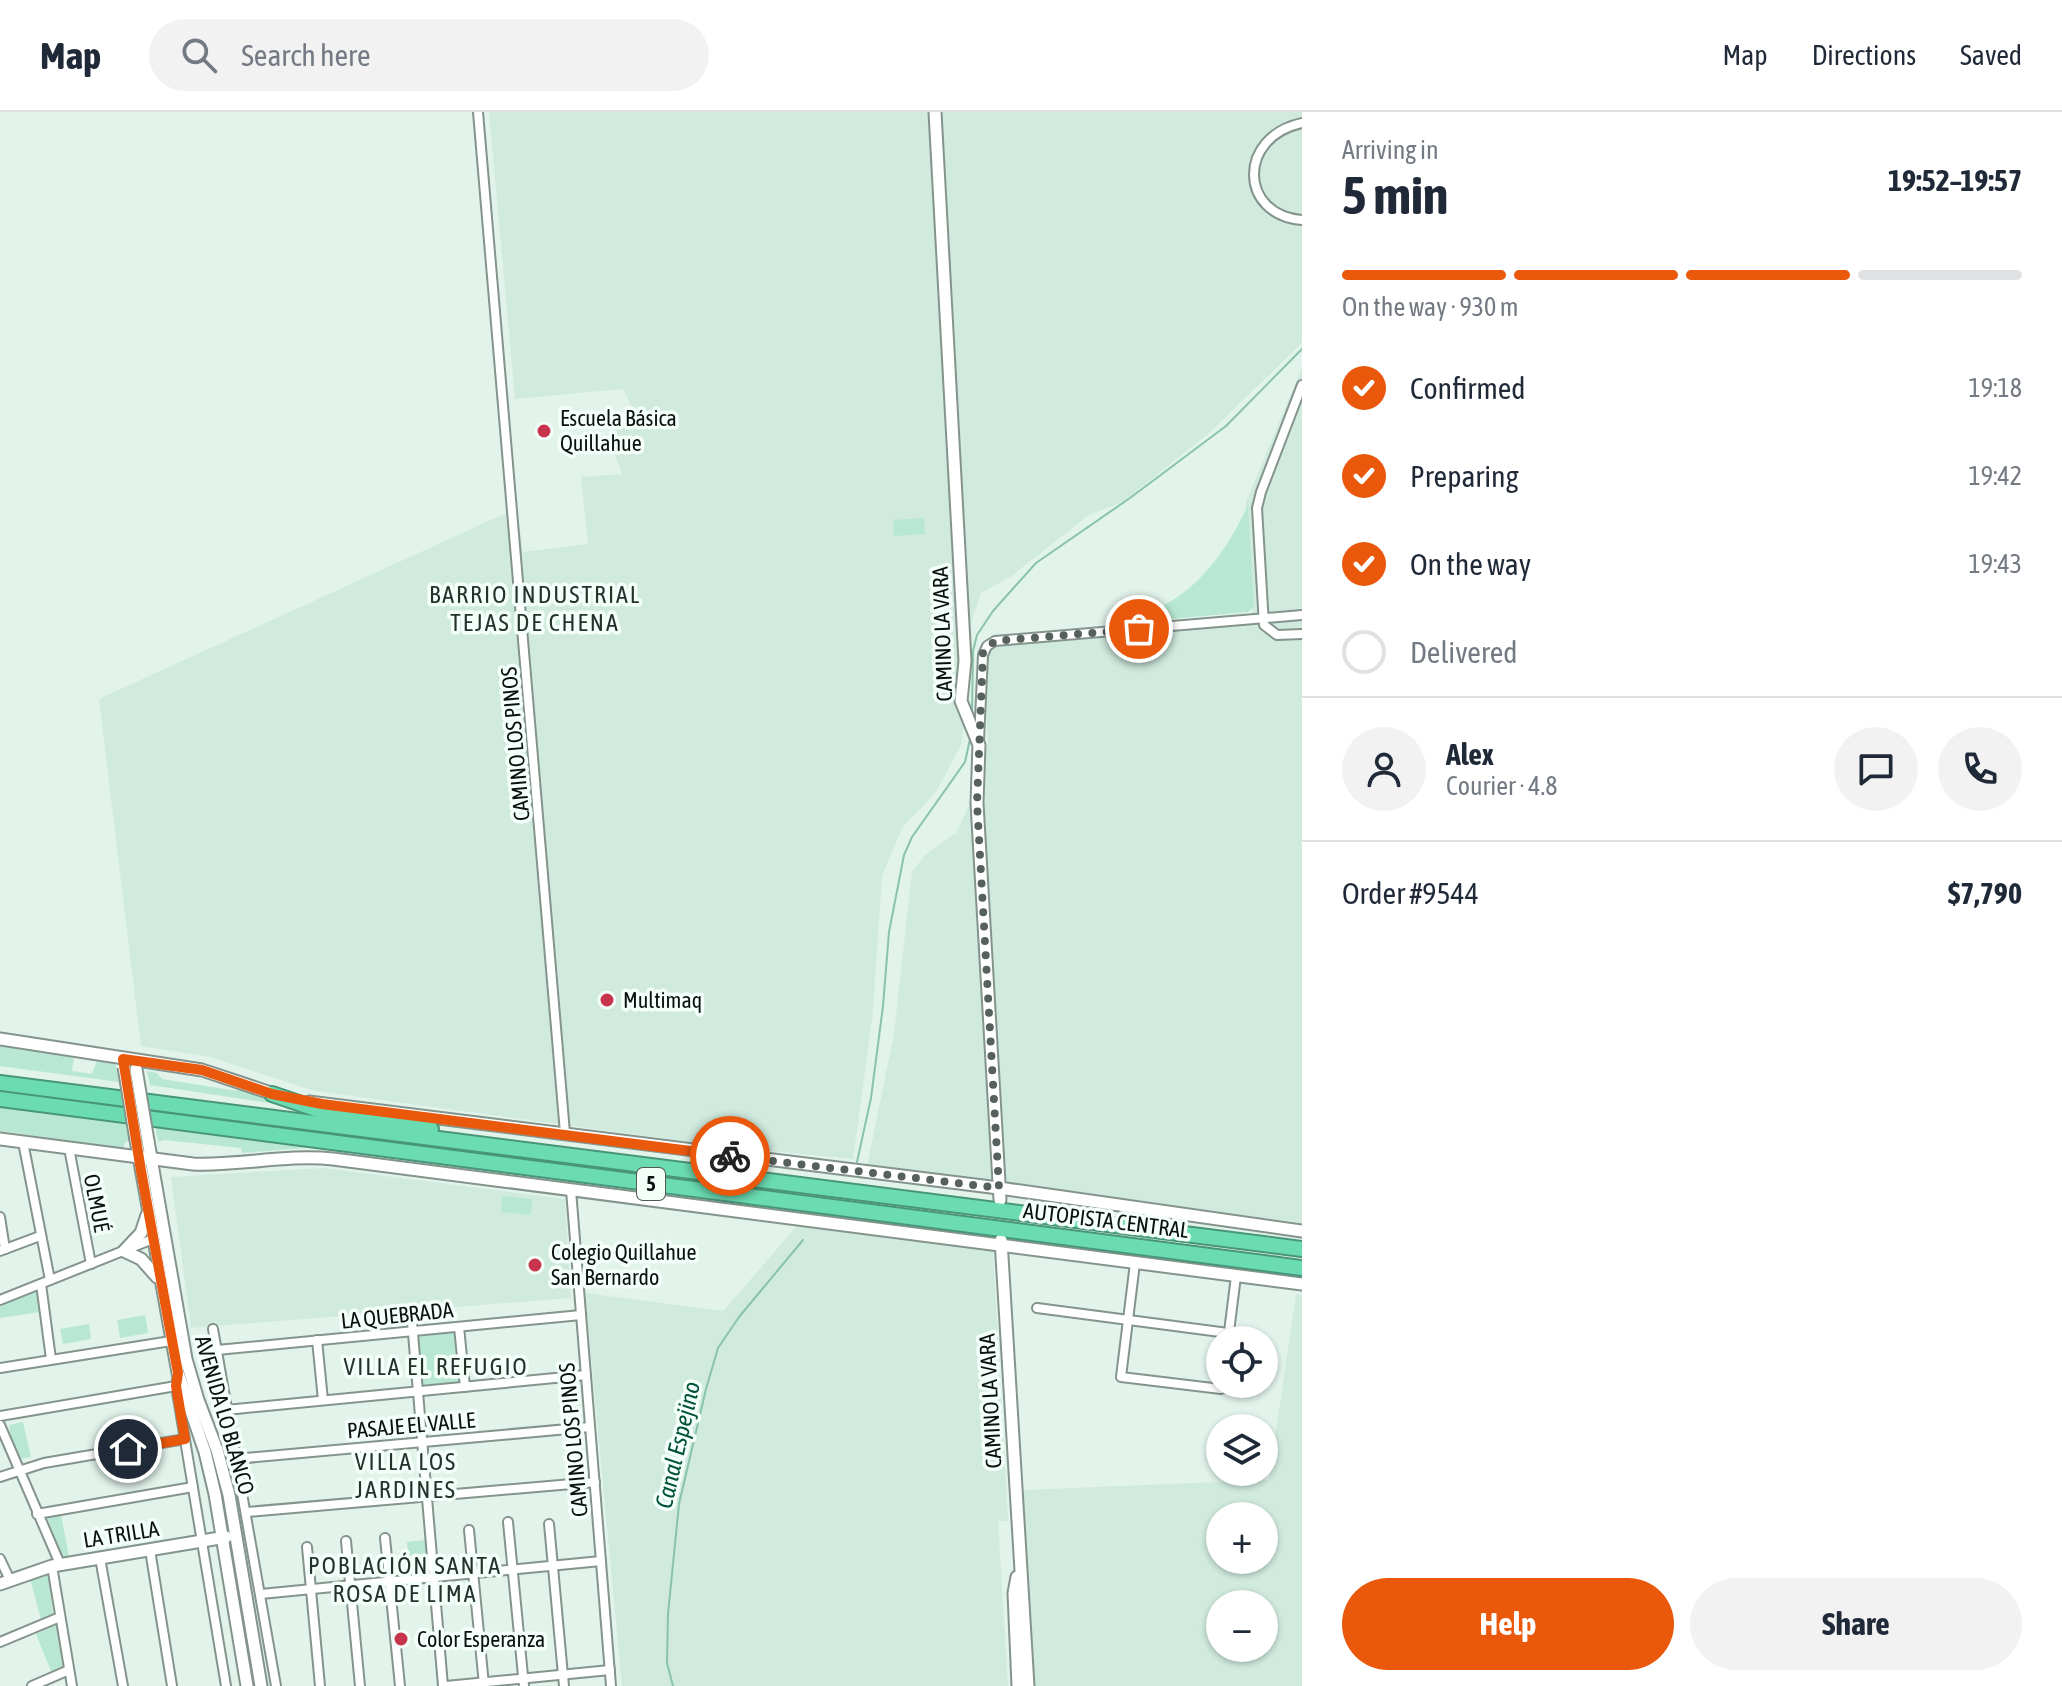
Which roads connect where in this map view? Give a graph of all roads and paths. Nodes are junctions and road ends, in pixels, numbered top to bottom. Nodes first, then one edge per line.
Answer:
1 (478, 112) edge
2 (935, 112) edge
3 (1302, 123) edge
4 (1302, 220) edge
5 (1302, 385) edge
6 (1301, 615) edge
7 (1262, 618) junction
8 (1302, 634) edge
9 (977, 741) junction
10 (0, 1039) edge
11 (130, 1064) junction
12 (0, 1083) edge
13 (272, 1094) junction
14 (0, 1099) edge
15 (565, 1133) junction
16 (0, 1139) edge
17 (23, 1142) junction
18 (489, 1145) junction
19 (69, 1148) junction
20 (145, 1159) junction
21 (571, 1190) junction
22 (1000, 1194) junction
23 (148, 1211) junction
24 (0, 1217) edge
25 (163, 1228) junction
26 (1302, 1231) edge
27 (40, 1236) junction
28 (153, 1239) junction
29 (1001, 1242) junction
30 (1029, 1248) junction
31 (1302, 1249) edge
32 (3, 1250) edge
33 (124, 1251) junction
34 (1135, 1263) junction
35 (91, 1264) junction
36 (1302, 1268) edge
37 (1002, 1272) junction
38 (1236, 1276) junction
39 (46, 1282) junction
40 (160, 1282) junction
41 (1302, 1284) edge
42 (0, 1300) edge
43 (1037, 1308) dead end
44 (411, 1310) dead end
45 (581, 1315) junction
46 (1128, 1320) junction
47 (1229, 1326) edge
48 (459, 1327) junction
49 (213, 1329) dead end
50 (413, 1331) junction
51 (1206, 1333) edge
52 (317, 1340) junction
53 (171, 1341) junction
54 (217, 1350) junction
55 (51, 1359) junction
56 (0, 1368) edge
57 (586, 1375) junction
58 (177, 1380) junction
59 (465, 1387) junction
60 (1206, 1387) edge
61 (418, 1391) junction
62 (323, 1400) junction
63 (226, 1410) junction
64 (0, 1416) edge
65 (0, 1425) edge
66 (590, 1427) junction
67 (185, 1439) junction
68 (422, 1442) junction
69 (235, 1459) junction
70 (18, 1470) junction
71 (0, 1477) edge
72 (595, 1482) junction
73 (193, 1487) junction
74 (426, 1496) junction
75 (247, 1512) junction
76 (37, 1514) junction
77 (508, 1522) dead end
78 (549, 1524) dead end
79 (469, 1530) dead end
80 (251, 1533) junction
81 (236, 1535) junction
82 (222, 1538) junction
83 (385, 1538) dead end
84 (202, 1541) junction
85 (346, 1541) dead end
86 (307, 1547) dead end
87 (150, 1550) junction
88 (100, 1558) junction
89 (0, 1559) edge
90 (601, 1561) junction
91 (1020, 1561) junction
92 (56, 1565) junction
93 (552, 1566) junction
94 (513, 1570) junction
95 (473, 1574) junction
96 (433, 1577) junction
97 (5, 1582) edge
98 (390, 1582) junction
99 (350, 1585) junction
100 (311, 1589) junction
101 (261, 1594) junction
102 (60, 1617) junction
103 (0, 1642) edge
104 (69, 1670) junction
105 (610, 1670) junction
106 (563, 1675) junction
107 (523, 1682) edge
108 (484, 1684) edge
109 (32, 1686) edge
110 (72, 1686) edge
111 (123, 1686) edge
112 (172, 1686) edge
113 (226, 1686) edge
114 (247, 1686) edge
115 (261, 1686) edge
116 (276, 1686) edge
117 (320, 1686) edge
118 (360, 1686) edge
119 (400, 1686) edge
120 (445, 1686) edge
121 (564, 1686) edge
122 (611, 1686) edge
123 (1018, 1686) edge
124 (1028, 1686) edge

1 - 15 street, CAMINO LOS PINOS
2 - 9 street, CAMINO LA VARA
3 - 4 street
5 - 7 street
6 - 7 street
6 - 8 street
7 - 8 street
7 - 9 street
9 - 22 street, CAMINO LA VARA
10 - 11 street
11 - 13 street
11 - 20 street, AVENIDA LO BLANCO, bridge
12 - 18 highway, AUTOPISTA CENTRAL / 5
13 - 15 street
13 - 18 highway
14 - 36 highway, AUTOPISTA CENTRAL / 5
15 - 22 street
16 - 17 street
17 - 19 street
17 - 27 street
18 - 31 highway, AUTOPISTA CENTRAL / 5
19 - 20 street
19 - 35 street, OLMUÉ
20 - 21 street
20 - 23 street, AVENIDA LO BLANCO
20 - 25 street, AVENIDA LO BLANCO
21 - 29 street
21 - 45 street, CAMINO LOS PINOS
22 - 26 street
23 - 28 street, AVENIDA LO BLANCO
23 - 33 street
24 - 32 street
25 - 28 street
25 - 81 street, AVENIDA LO BLANCO
27 - 32 street
27 - 39 street
28 - 33 street
28 - 40 street, AVENIDA LO BLANCO
29 - 30 street
29 - 37 street, CAMINO LA VARA
30 - 34 street
30 - 37 street
33 - 35 street
33 - 40 street
34 - 38 street
34 - 46 street
35 - 39 street
37 - 91 street, CAMINO LA VARA
38 - 41 street
38 - 47 street
39 - 42 street
39 - 55 street
40 - 53 street, AVENIDA LO BLANCO
43 - 46 street
44 - 50 street
45 - 48 street, LA QUEBRADA
45 - 57 street, CAMINO LOS PINOS
46 - 51 street
46 - 60 street
48 - 50 street, LA QUEBRADA
48 - 59 street
49 - 54 street, AVENIDA LO BLANCO
50 - 52 street, LA QUEBRADA
50 - 61 street
52 - 54 street, LA QUEBRADA
52 - 62 street
53 - 55 street
53 - 58 street, AVENIDA LO BLANCO
54 - 63 street, AVENIDA LO BLANCO
55 - 56 street
57 - 59 street
57 - 66 street, CAMINO LOS PINOS
58 - 64 street
58 - 67 street, AVENIDA LO BLANCO
58 - 82 street, AVENIDA LO BLANCO
59 - 61 street
61 - 62 street
61 - 68 street
62 - 63 street
63 - 69 street, AVENIDA LO BLANCO
65 - 70 street
66 - 68 street, PASAJE EL VALLE
66 - 72 street, CAMINO LOS PINOS
67 - 70 street
67 - 73 street, AVENIDA LO BLANCO
68 - 69 street, PASAJE EL VALLE
68 - 74 street
69 - 75 street, AVENIDA LO BLANCO
70 - 71 street
70 - 76 street
72 - 74 street
72 - 90 street, CAMINO LOS PINOS
73 - 76 street
73 - 84 street, AVENIDA LO BLANCO
74 - 75 street
74 - 96 street
75 - 80 street, AVENIDA LO BLANCO
76 - 92 street
77 - 94 street
78 - 93 street
79 - 95 street
80 - 81 street, LA TRILLA
80 - 101 street, AVENIDA LO BLANCO
81 - 82 street, LA TRILLA
81 - 115 street, AVENIDA LO BLANCO
82 - 84 street, LA TRILLA
82 - 114 street, AVENIDA LO BLANCO
83 - 98 street
84 - 87 street, LA TRILLA
84 - 113 street, AVENIDA LO BLANCO
85 - 99 street
86 - 100 street
87 - 88 street, LA TRILLA
87 - 112 street
88 - 92 street, LA TRILLA
88 - 111 street
89 - 97 street
90 - 93 street
90 - 105 street, CAMINO LOS PINOS
91 - 123 street, CAMINO LA VARA
91 - 124 street, CAMINO LA VARA
92 - 97 street, LA TRILLA
92 - 102 street
93 - 94 street
93 - 106 street
94 - 95 street
94 - 107 street
95 - 96 street
95 - 108 street
96 - 98 street
96 - 120 street
98 - 99 street
98 - 119 street
99 - 100 street
99 - 118 street
100 - 101 street
100 - 117 street
101 - 116 street, AVENIDA LO BLANCO
102 - 103 street
102 - 104 street
104 - 109 street
104 - 110 street
105 - 106 street
105 - 122 street, CAMINO LOS PINOS
106 - 107 street
106 - 121 street
107 - 108 street
108 - 120 street

